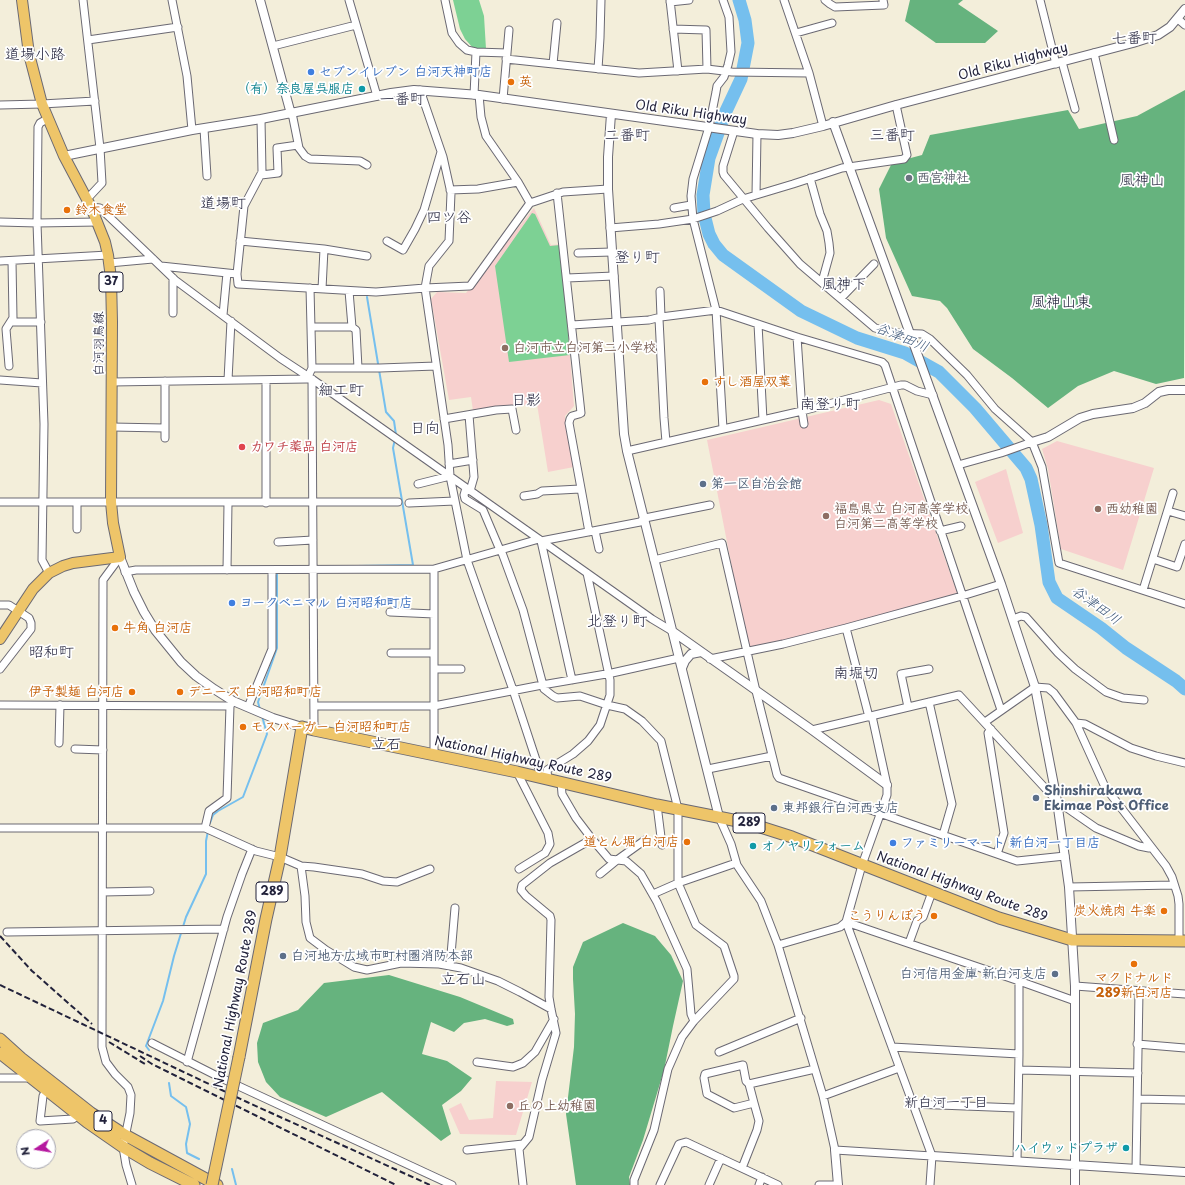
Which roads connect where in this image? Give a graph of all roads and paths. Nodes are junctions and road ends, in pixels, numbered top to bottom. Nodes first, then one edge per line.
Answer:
1 (22, 0) edge
2 (83, 0) edge
3 (172, 0) edge
4 (260, 0) edge
5 (349, 0) edge
6 (445, 0) edge
7 (601, 0) edge
8 (689, 0) edge
9 (723, 0) edge
10 (784, 0) edge
11 (825, 0) edge
12 (883, 0) edge
13 (1040, 0) edge
14 (670, 1) edge
15 (1185, 9) edge
16 (1178, 19) junction
17 (557, 22) dead end
18 (832, 23) dead end
19 (356, 25) junction
20 (1185, 25) edge
21 (178, 27) junction
22 (673, 29) junction
23 (509, 30) dead end
24 (796, 33) junction
25 (88, 40) junction
26 (273, 46) junction
27 (476, 52) junction
28 (1094, 54) junction
29 (507, 56) junction
30 (1059, 63) junction
31 (553, 64) junction
32 (598, 69) junction
33 (707, 69) junction
34 (678, 71) junction
35 (729, 71) junction
36 (809, 73) junction
37 (420, 90) junction
38 (477, 95) junction
39 (377, 96) junction
40 (503, 99) junction
41 (95, 101) junction
42 (42, 104) junction
43 (0, 105) edge
44 (896, 105) junction
45 (1075, 109) dead end
46 (292, 114) junction
47 (611, 114) junction
48 (47, 119) junction
49 (261, 120) junction
50 (833, 122) junction
51 (822, 126) junction
52 (711, 128) junction
53 (204, 129) junction
54 (192, 130) junction
55 (732, 130) junction
56 (756, 134) junction
57 (1114, 140) dead end
58 (298, 145) junction
59 (100, 148) junction
60 (441, 152) junction
61 (64, 156) junction
62 (367, 165) dead end
63 (850, 166) junction
64 (261, 175) junction
65 (207, 176) dead end
66 (810, 178) junction
67 (518, 182) junction
68 (608, 189) junction
69 (450, 190) junction
70 (557, 193) junction
71 (756, 195) junction
72 (743, 199) junction
73 (222, 201) dead end
74 (89, 203) junction
75 (245, 203) junction
76 (530, 203) junction
77 (691, 205) junction
78 (674, 208) dead end
79 (693, 219) junction
80 (0, 222) edge
81 (98, 222) junction
82 (37, 223) junction
83 (610, 228) junction
84 (240, 241) junction
85 (387, 241) dead end
86 (324, 249) junction
87 (612, 252) junction
88 (578, 253) dead end
89 (367, 256) dead end
90 (153, 258) junction
91 (39, 259) junction
92 (109, 259) junction
93 (0, 261) edge
94 (12, 261) junction
95 (874, 264) dead end
96 (161, 266) junction
97 (227, 273) junction
98 (237, 274) junction
99 (614, 276) junction
100 (173, 278) junction
101 (567, 278) junction
102 (822, 282) junction
103 (310, 288) junction
104 (425, 288) junction
105 (322, 289) junction
106 (349, 291) junction
107 (660, 291) dead end
108 (841, 298) junction
109 (716, 310) junction
110 (173, 313) dead end
111 (223, 315) junction
112 (661, 317) junction
113 (231, 321) junction
114 (41, 322) junction
115 (617, 323) junction
116 (758, 324) junction
117 (572, 325) junction
118 (6, 327) edge
119 (311, 327) junction
120 (352, 327) junction
121 (797, 337) junction
122 (912, 337) junction
123 (9, 366) dead end
124 (436, 366) junction
125 (312, 368) junction
126 (358, 368) junction
127 (310, 378) junction
128 (0, 380) edge
129 (228, 380) junction
130 (266, 380) junction
131 (165, 381) junction
132 (112, 382) junction
133 (42, 383) junction
134 (893, 388) junction
135 (1185, 390) edge
136 (933, 395) junction
137 (802, 411) junction
138 (469, 415) junction
139 (444, 419) junction
140 (763, 420) junction
141 (804, 424) dead end
142 (112, 427) junction
143 (164, 428) junction
144 (723, 429) junction
145 (516, 430) dead end
146 (165, 438) dead end
147 (666, 442) junction
148 (1029, 444) junction
149 (627, 451) junction
150 (473, 460) junction
151 (449, 464) junction
152 (958, 465) junction
153 (450, 476) junction
154 (418, 484) dead end
155 (468, 489) junction
156 (580, 489) junction
157 (1173, 494) dead end
158 (524, 496) dead end
159 (455, 501) junction
160 (0, 502) edge
161 (43, 502) junction
162 (77, 502) junction
163 (111, 502) junction
164 (398, 502) dead end
165 (228, 503) junction
166 (266, 503) junction
167 (313, 503) junction
168 (409, 503) dead end
169 (710, 505) dead end
170 (1168, 511) junction
171 (1185, 516) edge
172 (645, 518) junction
173 (961, 526) dead end
174 (77, 530) dead end
175 (592, 531) junction
176 (940, 531) junction
177 (313, 540) junction
178 (540, 540) junction
179 (278, 542) dead end
180 (1185, 544) edge
181 (599, 549) dead end
182 (501, 550) junction
183 (120, 557) junction
184 (1153, 559) junction
185 (467, 560) junction
186 (654, 560) junction
187 (434, 569) junction
188 (227, 570) junction
189 (272, 570) junction
190 (313, 570) junction
191 (49, 572) junction
192 (126, 572) junction
193 (586, 573) junction
194 (1001, 584) junction
195 (1143, 590) junction
196 (962, 596) junction
197 (1185, 604) edge
198 (0, 605) edge
199 (19, 611) junction
200 (390, 612) dead end
201 (434, 614) junction
202 (1013, 619) junction
203 (846, 628) junction
204 (672, 631) junction
205 (0, 639) edge
206 (747, 651) junction
207 (701, 652) junction
208 (391, 653) dead end
209 (434, 653) junction
210 (679, 658) junction
211 (710, 659) junction
212 (682, 668) junction
213 (0, 669) edge
214 (434, 669) junction
215 (461, 669) dead end
216 (928, 669) dead end
217 (608, 672) junction
218 (572, 680) junction
219 (542, 684) junction
220 (1035, 687) junction
221 (513, 690) junction
222 (756, 691) junction
223 (1144, 700) dead end
224 (929, 702) junction
225 (231, 704) junction
226 (0, 705) edge
227 (60, 705) junction
228 (607, 705) junction
229 (104, 706) junction
230 (314, 706) junction
231 (434, 706) junction
232 (248, 707) junction
233 (908, 707) junction
234 (1001, 710) junction
235 (871, 716) junction
236 (985, 722) junction
237 (1076, 723) junction
238 (302, 727) junction
239 (991, 729) junction
240 (314, 730) junction
241 (812, 730) junction
242 (59, 743) dead end
243 (75, 749) dead end
244 (103, 750) junction
245 (434, 755) junction
246 (772, 756) junction
247 (1185, 764) edge
248 (708, 769) junction
249 (517, 772) junction
250 (545, 779) junction
251 (561, 782) junction
252 (887, 785) junction
253 (1057, 801) junction
254 (657, 805) junction
255 (678, 809) junction
256 (881, 814) junction
257 (719, 817) junction
258 (0, 828) edge
259 (103, 828) junction
260 (205, 828) junction
261 (943, 835) junction
262 (592, 839) junction
263 (645, 840) dead end
264 (662, 845) dead end
265 (1152, 848) junction
266 (252, 849) junction
267 (997, 854) junction
268 (1065, 856) junction
269 (280, 857) junction
270 (617, 860) junction
271 (736, 863) junction
272 (862, 865) junction
273 (301, 866) junction
274 (430, 869) dead end
275 (519, 869) dead end
276 (600, 874) dead end
277 (678, 883) junction
278 (1174, 885) junction
279 (1069, 887) junction
280 (150, 891) dead end
281 (103, 892) junction
282 (932, 892) junction
283 (653, 894) junction
284 (455, 908) dead end
285 (1182, 909) edge
286 (846, 922) junction
287 (224, 929) junction
288 (103, 930) junction
289 (7, 932) dead end
290 (1072, 940) junction
291 (1182, 941) edge
292 (909, 943) junction
293 (778, 945) junction
294 (450, 966) junction
295 (1019, 981) junction
296 (1075, 986) junction
297 (1139, 992) junction
298 (1185, 994) edge
299 (1075, 1001) junction
300 (551, 1009) junction
301 (801, 1018) junction
302 (554, 1019) junction
303 (694, 1021) junction
304 (0, 1039) edge
305 (152, 1043) dead end
306 (1137, 1044) junction
307 (892, 1048) junction
308 (1185, 1048) edge
309 (719, 1052) dead end
310 (0, 1053) edge
311 (1019, 1054) junction
312 (187, 1062) junction
313 (477, 1062) dead end
314 (899, 1068) junction
315 (815, 1069) junction
316 (1019, 1070) junction
317 (1076, 1072) junction
318 (1138, 1073) junction
319 (29, 1076) junction
320 (0, 1078) edge
321 (749, 1084) junction
322 (46, 1090) junction
323 (823, 1096) junction
324 (1138, 1099) junction
325 (1185, 1100) edge
326 (754, 1103) junction
327 (913, 1104) junction
328 (1018, 1108) junction
329 (78, 1115) junction
330 (125, 1135) junction
331 (523, 1144) junction
332 (123, 1146) junction
333 (468, 1150) dead end
334 (835, 1150) junction
335 (932, 1156) junction
336 (721, 1158) junction
337 (1016, 1161) junction
338 (1074, 1166) junction
339 (742, 1168) junction
340 (1136, 1169) junction
341 (1185, 1172) edge
342 (762, 1178) junction
343 (132, 1185) edge
344 (194, 1185) edge
345 (212, 1185) edge
346 (218, 1185) edge
347 (452, 1185) edge
348 (523, 1185) edge
349 (634, 1185) edge
350 (660, 1185) edge
351 (709, 1185) edge
352 (758, 1185) edge
353 (778, 1185) edge
354 (819, 1185) edge
355 (838, 1185) edge
356 (930, 1185) edge
357 (1075, 1185) edge

1 - 42 main road, 白河羽鳥線 / 37
2 - 25 street
3 - 21 street
4 - 26 street
5 - 19 street
6 - 27 street
7 - 32 street
8 - 14 street
9 - 35 street
10 - 24 street
11 - 12 street
13 - 30 street
14 - 22 street
15 - 16 street, Old Riku Highway
16 - 20 street
16 - 28 street, Old Riku Highway
17 - 31 street
18 - 24 street
19 - 26 street
19 - 39 street
21 - 25 street
21 - 54 street
22 - 33 street
22 - 34 street
23 - 29 street
24 - 36 street
25 - 41 street
26 - 46 street
27 - 29 street
27 - 38 street
28 - 30 street, Old Riku Highway
28 - 57 street
29 - 31 street
29 - 40 street
30 - 44 street, Old Riku Highway
30 - 45 street
31 - 32 street
32 - 34 street
33 - 34 street
33 - 35 street
35 - 36 street
35 - 52 street
36 - 51 street
37 - 38 street, Old Riku Highway
37 - 39 street, Old Riku Highway
37 - 60 street
38 - 40 street, Old Riku Highway
38 - 67 street
39 - 46 street, Old Riku Highway
40 - 47 street, Old Riku Highway
41 - 42 street
41 - 59 street
42 - 43 street
42 - 48 main road, 白河羽鳥線 / 37
44 - 50 street, Old Riku Highway
44 - 63 street
46 - 49 street, Old Riku Highway
46 - 58 street
47 - 52 street, Old Riku Highway
47 - 68 street
48 - 61 main road, 白河羽鳥線 / 37
48 - 82 street
49 - 53 street, Old Riku Highway
49 - 64 street
50 - 51 street, Old Riku Highway
50 - 63 street
51 - 56 street, Old Riku Highway
52 - 55 street, Old Riku Highway
52 - 77 street
53 - 54 street, Old Riku Highway
53 - 65 street
54 - 59 street, Old Riku Highway
55 - 56 street, Old Riku Highway
55 - 72 street
56 - 71 street
58 - 62 street
58 - 64 street
59 - 61 street, Old Riku Highway
59 - 74 street
60 - 69 street
60 - 85 street
61 - 74 main road, 白河羽鳥線 / 37
63 - 66 street
63 - 122 street
64 - 75 street
66 - 71 street
66 - 102 street
67 - 69 street
67 - 76 street
68 - 70 street
68 - 83 street
69 - 104 street
70 - 76 street
70 - 101 street
71 - 72 street
72 - 79 street
72 - 102 street
73 - 75 street
74 - 81 main road, 白河羽鳥線 / 37
74 - 90 street
75 - 84 street
76 - 104 street
77 - 78 street
77 - 79 street
79 - 83 street
79 - 109 street
80 - 82 street
81 - 82 street
81 - 92 main road, 白河羽鳥線 / 37
82 - 91 street
83 - 87 street
84 - 86 street
84 - 98 street
86 - 89 street
86 - 105 street
87 - 88 street
87 - 99 street
90 - 92 street
90 - 96 street
91 - 92 street
91 - 94 street
91 - 114 street
92 - 132 main road, 白河羽鳥線 / 37
93 - 94 street
94 - 118 street
95 - 108 street
96 - 97 street
96 - 100 street
97 - 98 street
97 - 111 street
98 - 103 street
99 - 101 street
99 - 115 street
100 - 110 street
100 - 111 street
101 - 117 street
102 - 108 street
103 - 105 street
103 - 119 street
104 - 106 street
104 - 124 street
105 - 106 street
106 - 120 street
107 - 112 street
108 - 122 street
109 - 112 street
109 - 116 street
109 - 144 street
111 - 113 street
112 - 115 street
112 - 147 street
113 - 127 street
113 - 129 street
114 - 118 street
114 - 133 street
115 - 117 street
115 - 149 street
116 - 121 street
116 - 140 street
117 - 156 street
118 - 123 street
119 - 120 street
119 - 125 street
120 - 126 street
121 - 134 street
121 - 137 street
122 - 136 street
122 - 148 street
124 - 126 street
124 - 139 street
125 - 126 street
125 - 127 street
127 - 130 street
127 - 153 street
127 - 167 street
128 - 133 street
129 - 130 street
129 - 131 street
130 - 166 street
131 - 132 street
131 - 143 street
132 - 142 main road, 白河羽鳥線 / 37
133 - 161 street
134 - 136 street
134 - 137 street
134 - 176 street
135 - 148 street
136 - 152 street
137 - 140 street
137 - 141 street
138 - 139 street
138 - 145 street
138 - 150 street
139 - 151 street
140 - 144 street
142 - 143 street
142 - 163 main road, 白河羽鳥線 / 37
143 - 146 street
144 - 147 street
147 - 149 street
148 - 152 street
148 - 195 street
149 - 172 street
150 - 151 street
150 - 155 street
151 - 153 street
152 - 194 street
153 - 154 street
153 - 155 street
153 - 159 street
155 - 178 street
155 - 182 street
156 - 158 street
156 - 175 street
157 - 170 street
159 - 168 street
159 - 185 street
160 - 161 street
161 - 162 street
161 - 191 street
162 - 163 street
162 - 174 street
163 - 165 street
163 - 183 main road, 白河羽鳥線 / 37
164 - 167 street
165 - 166 street
165 - 188 street
166 - 167 street
167 - 177 street
169 - 172 street
170 - 171 street
170 - 184 street
172 - 175 street
172 - 186 street
173 - 176 street
175 - 178 street
175 - 181 street
176 - 196 street
177 - 179 street
177 - 190 street
178 - 182 street
178 - 193 street
178 - 218 street
180 - 184 street
182 - 185 street
182 - 219 street
183 - 191 main road
183 - 192 street
183 - 229 street
184 - 195 street
185 - 187 street
185 - 221 street
186 - 204 street
186 - 206 street
187 - 190 street
187 - 201 street
188 - 189 street
188 - 192 street
189 - 190 street
189 - 232 street
190 - 230 street
191 - 199 main road
192 - 225 street
193 - 204 street
193 - 217 street
194 - 196 street
194 - 202 street
195 - 197 street
196 - 203 street
196 - 234 street
198 - 199 street
199 - 205 main road
199 - 213 street
200 - 201 street
201 - 209 street
202 - 220 street
202 - 223 street
203 - 206 street
203 - 235 street
204 - 207 street
204 - 210 street
206 - 211 street
206 - 222 street
207 - 211 street
207 - 212 street
208 - 209 street
209 - 214 street
210 - 212 street
210 - 217 street
211 - 222 street
212 - 248 street
214 - 215 street
214 - 231 street
216 - 233 street
217 - 218 street
217 - 228 street
218 - 219 street
219 - 221 street
219 - 228 street
220 - 234 street
220 - 237 street
220 - 253 street
221 - 231 street
221 - 250 street
222 - 241 street
222 - 246 street
224 - 233 street
224 - 236 street
224 - 261 street
225 - 229 street
225 - 232 street
225 - 260 street
226 - 227 street
227 - 229 street
227 - 242 street
228 - 250 street
228 - 255 street
229 - 244 street
230 - 231 street
230 - 240 street
231 - 245 street
232 - 238 street
233 - 235 street
234 - 236 street
235 - 241 street
235 - 252 street
236 - 239 street
237 - 247 street
237 - 265 street
238 - 240 highway, National Highway Route 289 / 289
238 - 269 highway, National Highway Route 289 / 289
239 - 253 street
239 - 267 street
240 - 245 highway, National Highway Route 289 / 289
241 - 252 street
243 - 244 street
244 - 259 street
245 - 249 highway, National Highway Route 289 / 289
246 - 248 street
246 - 256 street
248 - 257 street
249 - 250 highway, National Highway Route 289 / 289
249 - 275 street
250 - 251 highway, National Highway Route 289 / 289
251 - 254 highway, National Highway Route 289 / 289
251 - 262 street
252 - 256 street
253 - 265 street
253 - 268 street
254 - 255 highway, National Highway Route 289 / 289
254 - 264 street
255 - 257 highway, National Highway Route 289 / 289
255 - 277 street
256 - 261 street
256 - 272 street
257 - 271 street
257 - 272 highway, National Highway Route 289 / 289
258 - 259 street
259 - 260 street
259 - 281 street
260 - 266 street
261 - 267 street
262 - 270 street
262 - 300 street
263 - 270 street
265 - 278 street
266 - 269 street
266 - 287 street
267 - 268 street
268 - 279 street
269 - 273 street
269 - 345 highway, National Highway Route 289 / 289, bridge
270 - 276 street
270 - 283 street
271 - 277 street
271 - 293 street
272 - 282 highway, National Highway Route 289 / 289
272 - 286 street
273 - 274 street
273 - 294 street
277 - 283 street
277 - 303 street
278 - 279 street
278 - 285 street
279 - 290 street
280 - 281 street
281 - 288 street
282 - 290 highway, National Highway Route 289 / 289
282 - 292 street
283 - 303 street
284 - 294 street
285 - 291 street
286 - 292 street
286 - 293 street
286 - 307 street
287 - 288 street
287 - 312 street
288 - 289 street
288 - 330 street
290 - 291 highway, National Highway Route 289 / 289
290 - 296 street
292 - 295 street
293 - 301 street
294 - 300 street
295 - 299 street
295 - 311 street
296 - 297 street
296 - 299 street
297 - 298 street
297 - 306 street
299 - 317 street
300 - 302 street
301 - 309 street
301 - 315 street
302 - 313 street
302 - 331 street
303 - 349 street
304 - 330 highway, 4
305 - 312 street
306 - 308 street
306 - 318 street
307 - 311 street
307 - 314 street
310 - 319 highway, 4
311 - 316 street
312 - 347 street
314 - 323 street
314 - 327 street
315 - 321 street
315 - 323 street
316 - 317 street
316 - 328 street
317 - 318 street
317 - 338 street
318 - 324 street
319 - 320 street
319 - 322 highway, 4
321 - 326 street
321 - 326 street
322 - 329 highway, 4
322 - 329 street
323 - 334 street
324 - 325 street
324 - 340 street
326 - 339 street
327 - 328 street
327 - 335 street
328 - 337 street
329 - 332 highway, 4
330 - 332 street
330 - 346 highway, 4
331 - 333 street
331 - 348 street
332 - 343 street
332 - 344 highway, 4
334 - 335 street
334 - 355 street
335 - 337 street
335 - 356 street
336 - 339 street
336 - 350 street
336 - 351 street
337 - 338 street
338 - 340 street
338 - 357 street
339 - 342 street
340 - 341 street
342 - 352 street
342 - 353 street
354 - 355 street

